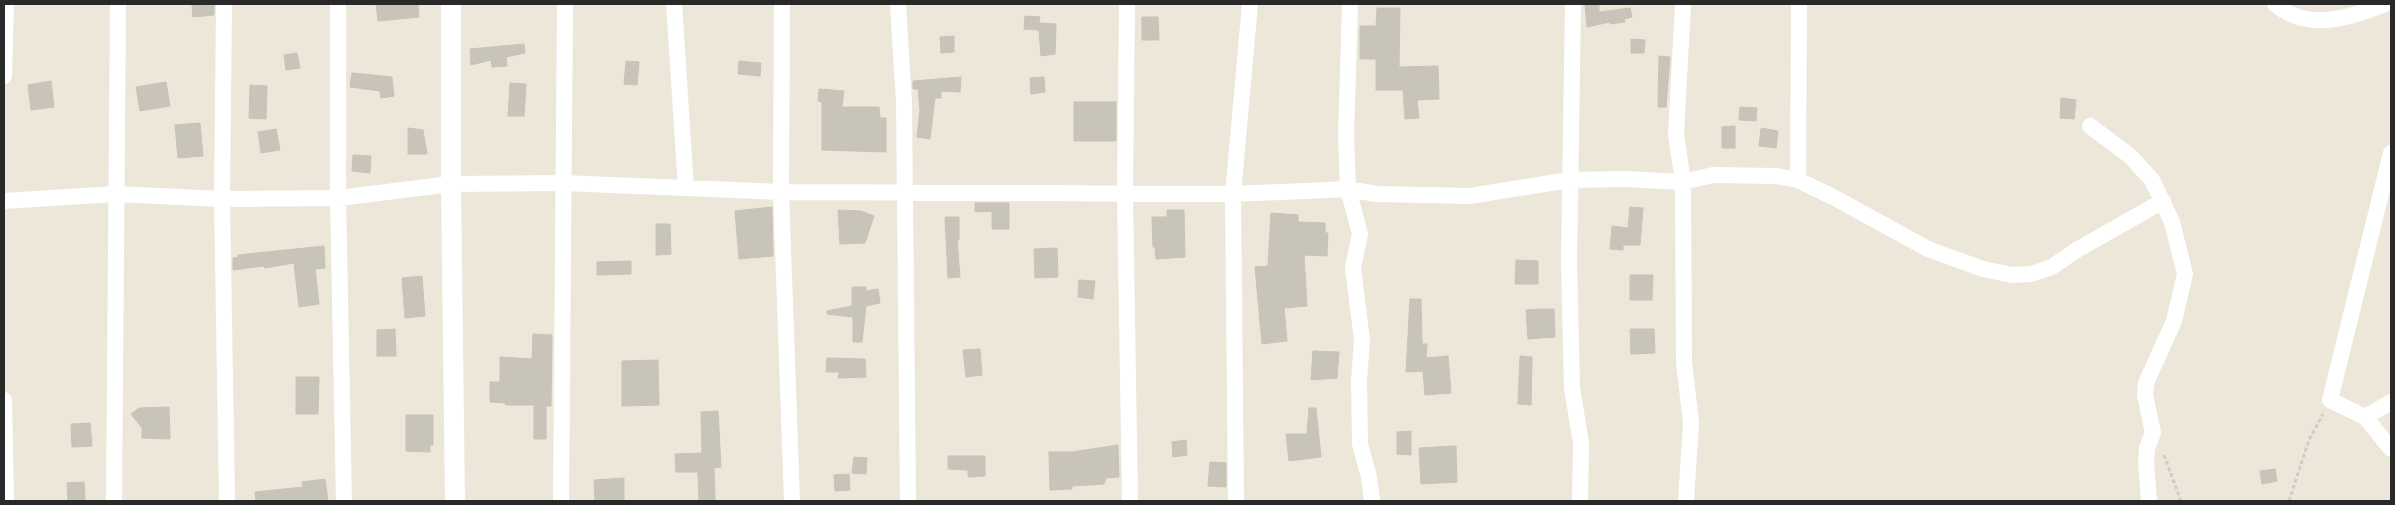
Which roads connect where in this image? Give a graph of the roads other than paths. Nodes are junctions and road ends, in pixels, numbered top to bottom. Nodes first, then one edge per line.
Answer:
1 (6, 4) edge
2 (118, 4) edge
3 (224, 4) edge
4 (338, 4) edge
5 (451, 4) edge
6 (566, 4) edge
7 (674, 4) edge
8 (782, 4) edge
9 (898, 4) edge
10 (1127, 4) edge
11 (1250, 4) edge
12 (1350, 4) edge
13 (1573, 4) edge
14 (1683, 4) edge
15 (1799, 4) edge
16 (2275, 4) edge
17 (2386, 4) edge
18 (4, 76) edge
19 (2090, 126) dead end
20 (2391, 153) edge
21 (1569, 180) junction
22 (1798, 180) junction
23 (563, 182) junction
24 (1683, 182) junction
25 (451, 184) junction
26 (686, 188) junction
27 (1348, 189) junction
28 (781, 192) junction
29 (903, 192) junction
30 (115, 194) junction
31 (1125, 194) junction
32 (1233, 194) junction
33 (338, 198) junction
34 (222, 199) junction
35 (4, 201) edge
36 (2163, 201) junction
37 (4, 400) edge
38 (2391, 402) edge
39 (2365, 417) junction
40 (2391, 449) edge
41 (6, 501) edge
42 (114, 501) edge
43 (227, 501) edge
44 (344, 501) edge
45 (455, 501) edge
46 (561, 501) edge
47 (792, 501) edge
48 (908, 501) edge
49 (1130, 501) edge
50 (1236, 501) edge
51 (1372, 501) edge
52 (1580, 501) edge
53 (1686, 501) edge
54 (2149, 501) edge

1 - 18 street
2 - 30 street
3 - 34 street
4 - 33 street
5 - 25 street
6 - 23 street
7 - 26 street
8 - 28 street
9 - 29 street
10 - 31 street
11 - 32 street
12 - 27 street
13 - 21 street
14 - 24 street
15 - 22 street
16 - 17 street
19 - 36 street
20 - 39 street
21 - 24 street
21 - 27 street
21 - 52 street
22 - 24 street
22 - 36 street
23 - 25 street
23 - 26 street
23 - 46 street
24 - 53 street
25 - 33 street
25 - 45 street
26 - 28 street
27 - 32 street
27 - 51 street
28 - 29 street
28 - 47 street
29 - 31 street
29 - 48 street
30 - 34 street
30 - 35 street
30 - 42 street
31 - 32 street
31 - 49 street
32 - 50 street
33 - 34 street
33 - 44 street
34 - 43 street
36 - 54 street
37 - 41 street
38 - 39 street
39 - 40 street

